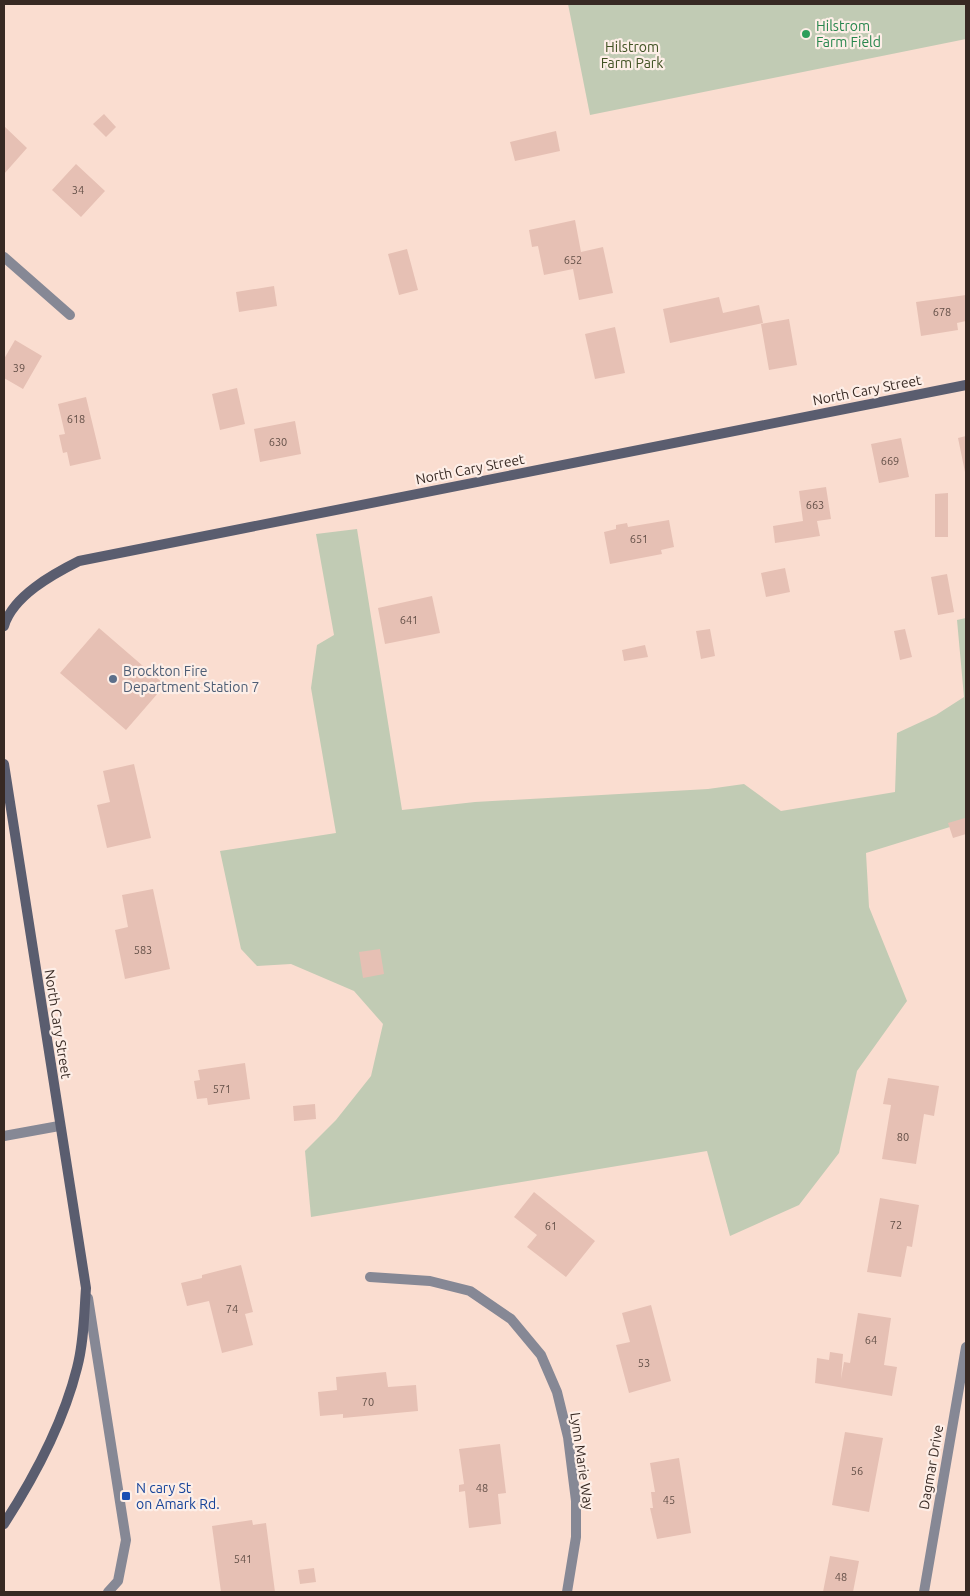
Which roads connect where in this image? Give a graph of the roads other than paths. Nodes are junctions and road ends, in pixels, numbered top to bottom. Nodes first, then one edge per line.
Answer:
1 (4, 257) edge
2 (70, 315) dead end
3 (966, 385) edge
4 (4, 623) edge
5 (4, 764) edge
6 (59, 1126) junction
7 (4, 1136) edge
8 (370, 1277) dead end
9 (86, 1288) junction
10 (966, 1347) edge
11 (4, 1524) edge
12 (108, 1592) edge
13 (567, 1592) edge
14 (924, 1592) edge

1 - 2 street
3 - 4 main road, North Cary Street
5 - 6 main road, North Cary Street
6 - 7 street
6 - 9 main road, North Cary Street
8 - 13 street, Lynn Marie Way
9 - 11 main road, North Cary Street
9 - 12 street, North Cary Street
10 - 14 street, Dagmar Drive

